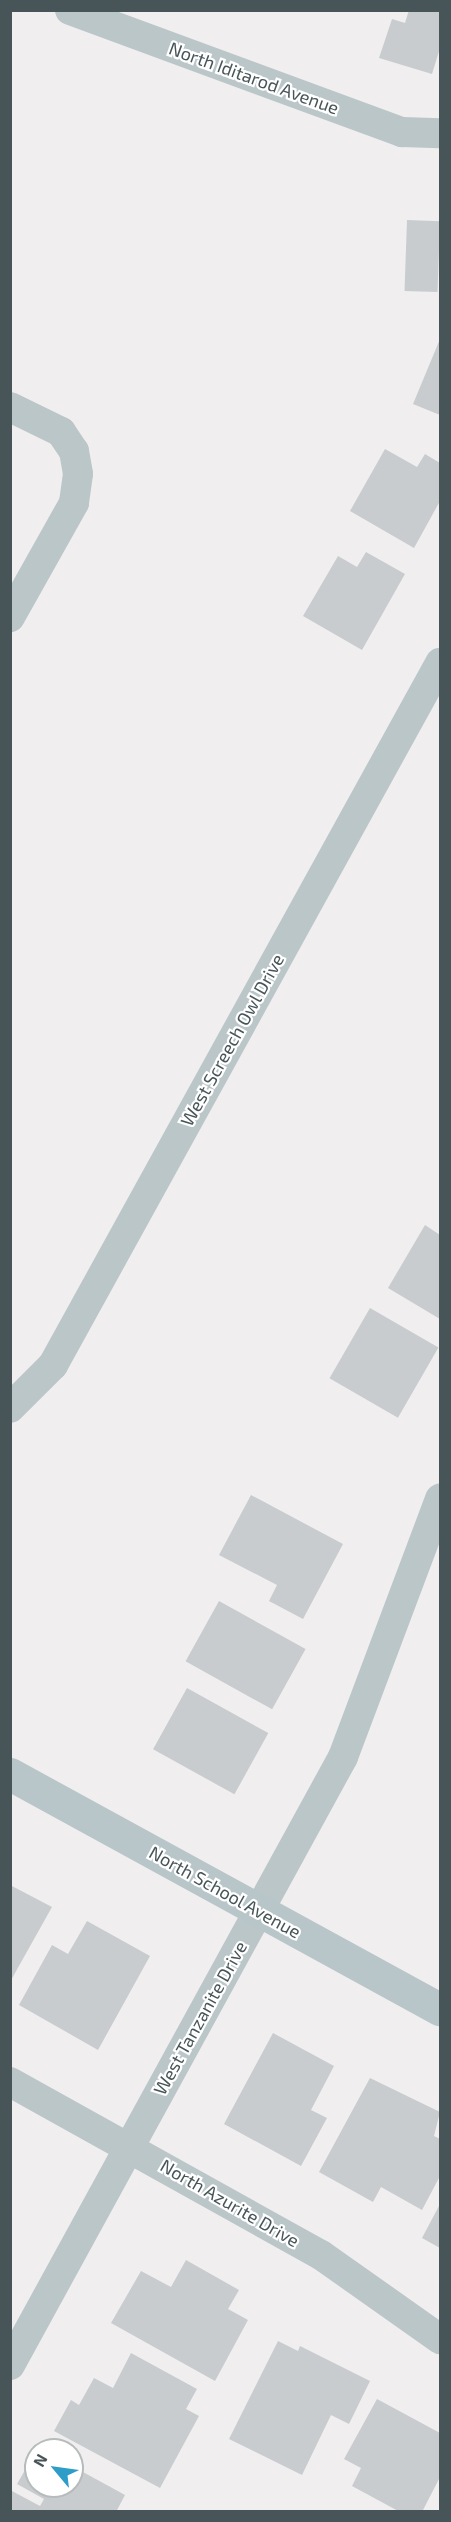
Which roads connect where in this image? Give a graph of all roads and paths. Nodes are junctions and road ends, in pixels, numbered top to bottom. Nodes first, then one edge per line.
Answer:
1 (70, 10) edge
2 (441, 133) edge
3 (10, 407) edge
4 (10, 617) edge
5 (441, 663) edge
6 (10, 1408) edge
7 (441, 1498) edge
8 (10, 1774) edge
9 (259, 1910) junction
10 (441, 2009) edge
11 (10, 2082) edge
12 (129, 2146) junction
13 (441, 2339) edge
14 (10, 2365) edge

1 - 2 street, North Iditarod Avenue
3 - 4 street
5 - 6 street, West Screech Owl Drive
7 - 9 street, West Tanzanite Drive
8 - 9 street, North School Avenue
9 - 10 street, North School Avenue
9 - 12 street, West Tanzanite Drive
11 - 12 street, North Azurite Drive
12 - 13 street, North Azurite Drive
12 - 14 street, West Tanzanite Drive

